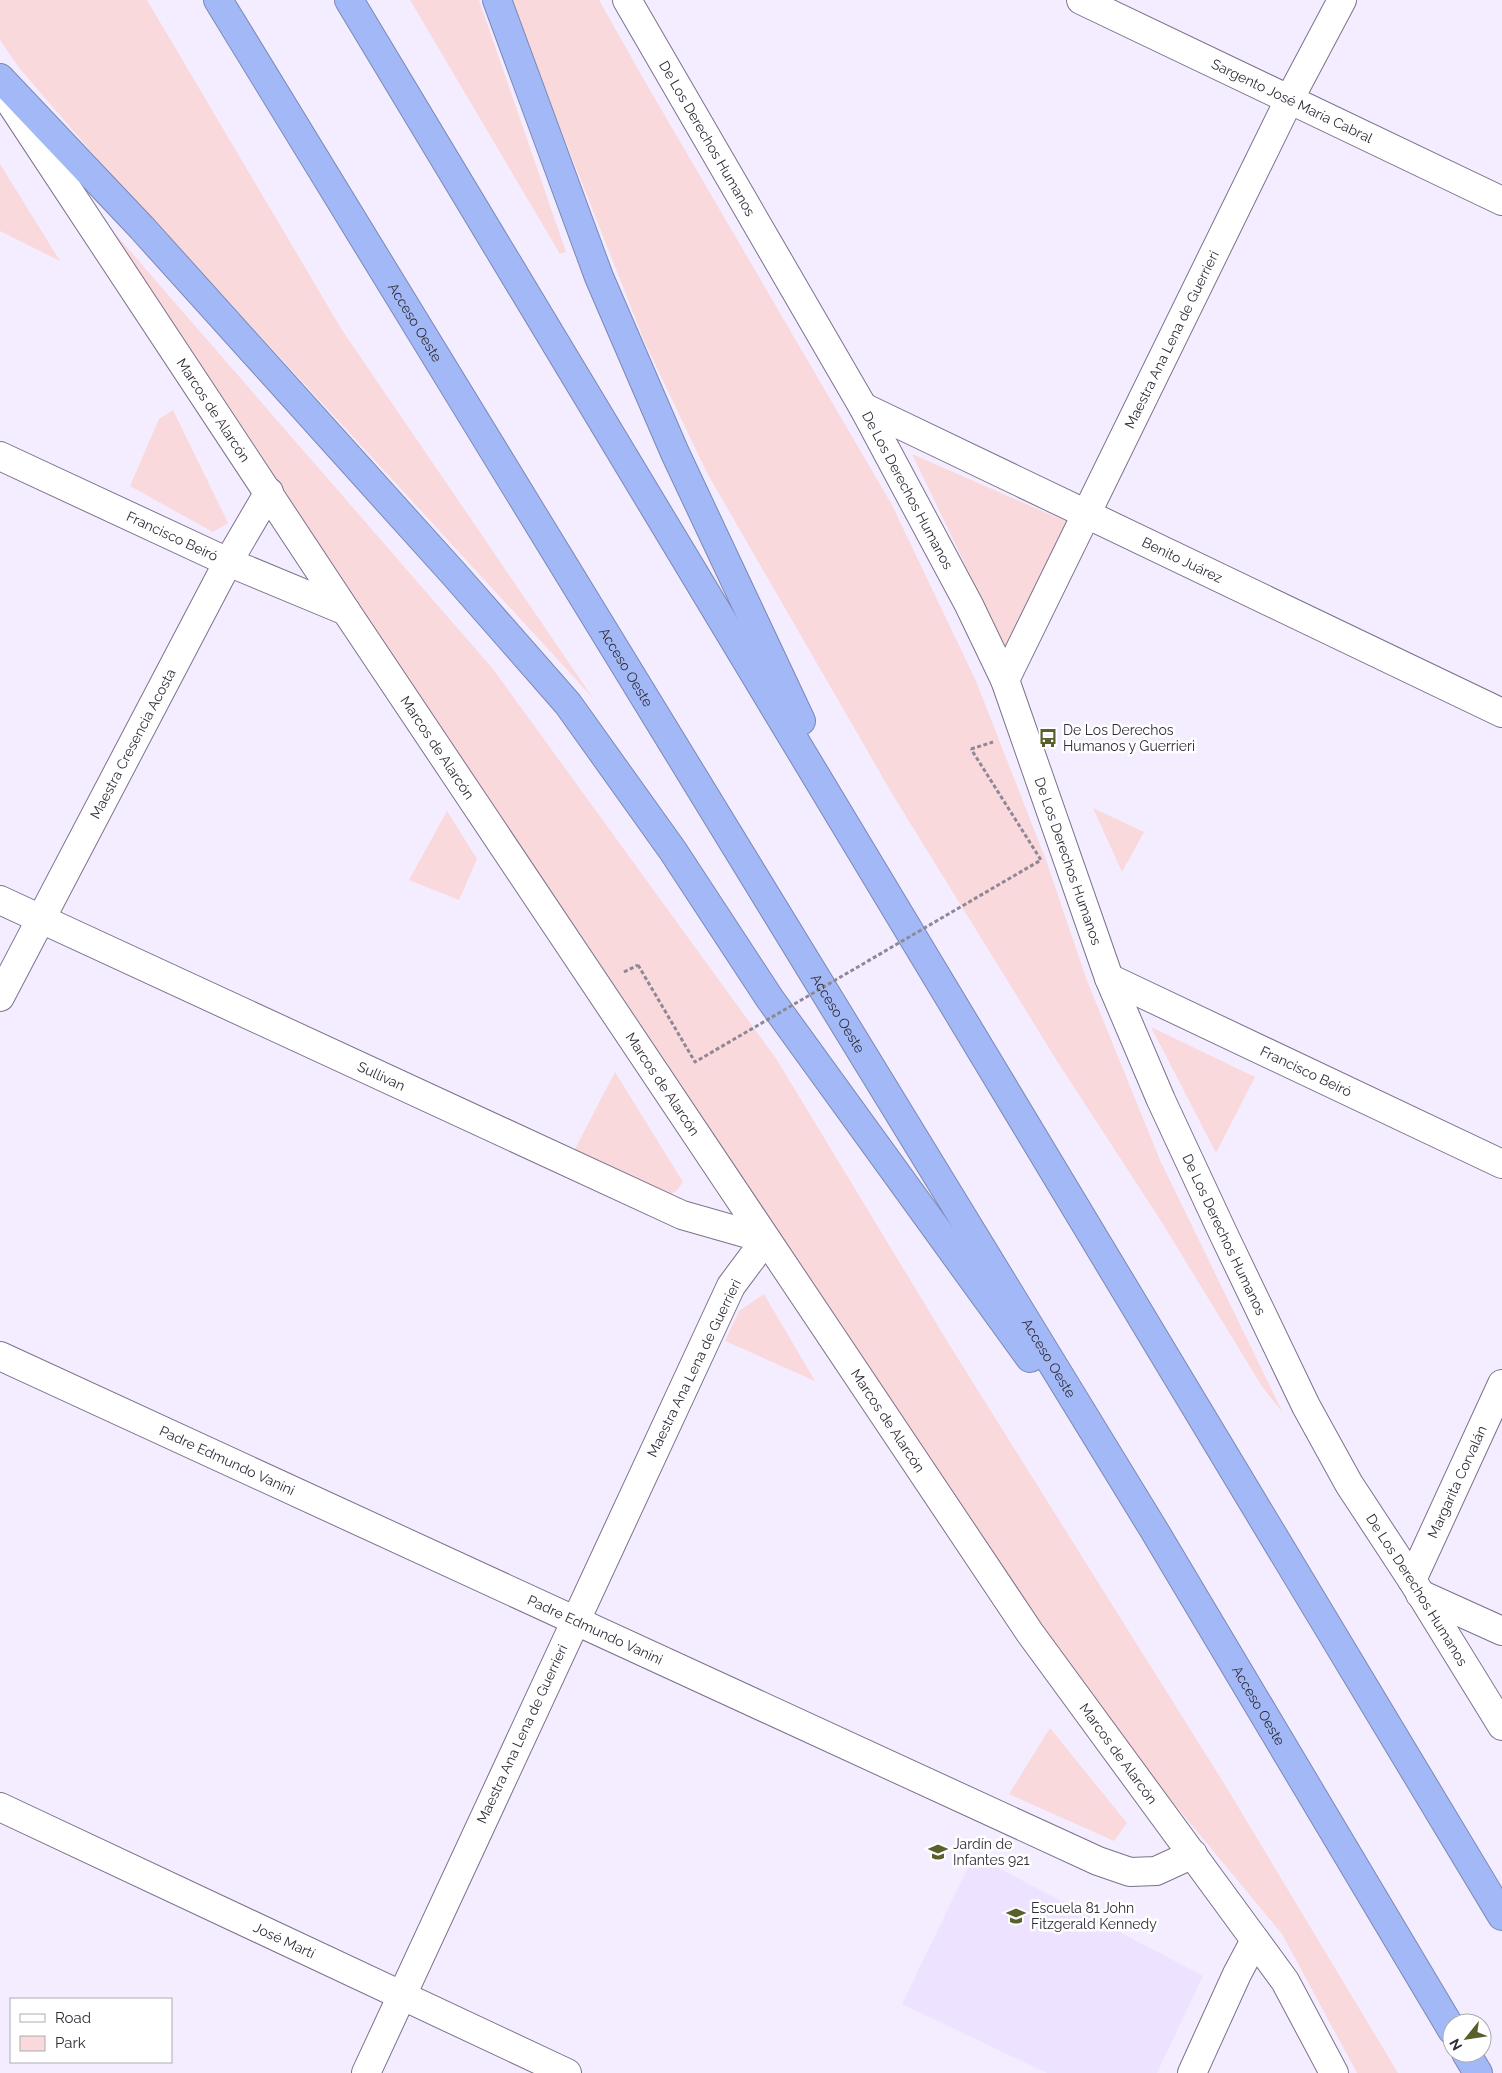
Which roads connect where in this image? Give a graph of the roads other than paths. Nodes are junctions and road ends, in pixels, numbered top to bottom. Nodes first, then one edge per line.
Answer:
1 (218, 0) edge
2 (349, 0) edge
3 (497, 0) edge
4 (627, 0) edge
5 (1081, 0) edge
6 (1342, 0) edge
7 (0, 78) edge
8 (0, 87) edge
9 (1290, 98) junction
10 (1502, 200) edge
11 (863, 407) junction
12 (0, 456) edge
13 (268, 492) junction
14 (1086, 514) junction
15 (228, 562) junction
16 (346, 611) junction
17 (1005, 680) junction
18 (1502, 713) edge
19 (865, 858) junction
20 (0, 900) edge
21 (40, 919) junction
22 (1109, 978) junction
23 (0, 997) edge
24 (1502, 1164) edge
25 (766, 1239) junction
26 (0, 1356) edge
27 (1502, 1384) edge
28 (1154, 1530) junction
29 (1416, 1587) junction
30 (575, 1620) junction
31 (1502, 1632) edge
32 (1502, 1726) edge
33 (0, 1807) edge
34 (1193, 1854) junction
35 (1502, 1916) edge
36 (1254, 1940) junction
37 (401, 1996) junction
38 (1442, 2013) edge
39 (366, 2073) edge
40 (567, 2073) edge
41 (1192, 2073) edge
42 (1334, 2073) edge

1 - 28 highway, Acceso Oeste
2 - 19 highway
3 - 19 highway
4 - 11 street, De Los Derechos Humanos
5 - 9 street, Sargento José María Cabral
6 - 9 street, Maestra Ana Lena de Guerrieri
7 - 28 highway
8 - 13 street, Marcos de Alarcón
9 - 10 street, Sargento José María Cabral
9 - 14 street, Maestra Ana Lena de Guerrieri
11 - 14 street, Benito Juárez
11 - 17 street, De Los Derechos Humanos
12 - 15 street, Francisco Beiró
13 - 15 street, Maestra Cresencia Acosta
13 - 16 street, Marcos de Alarcón
14 - 17 street, Maestra Ana Lena de Guerrieri
14 - 18 street, Benito Juárez
15 - 16 street, Francisco Beiró
15 - 21 street, Maestra Cresencia Acosta
16 - 25 street, Marcos de Alarcón
17 - 22 street, De Los Derechos Humanos
19 - 35 highway
20 - 21 street, Sullivan
21 - 23 street, Maestra Cresencia Acosta
21 - 25 street, Sullivan
22 - 24 street, Francisco Beiró
22 - 29 street, De Los Derechos Humanos
25 - 30 street, Maestra Ana Lena de Guerrieri
25 - 34 street, Marcos de Alarcón
26 - 30 street, Padre Edmundo Vanini
27 - 29 street, Margarita Corvalán
28 - 38 highway, Acceso Oeste
29 - 31 street
29 - 32 street, De Los Derechos Humanos
30 - 34 street, Padre Edmundo Vanini
30 - 37 street, Maestra Ana Lena de Guerrieri
33 - 37 street, José Martí
34 - 36 street, Marcos de Alarcón
36 - 41 street
36 - 42 street, Marcos de Alarcón
37 - 39 street, Maestra Ana Lena de Guerrieri
37 - 40 street, José Martí

